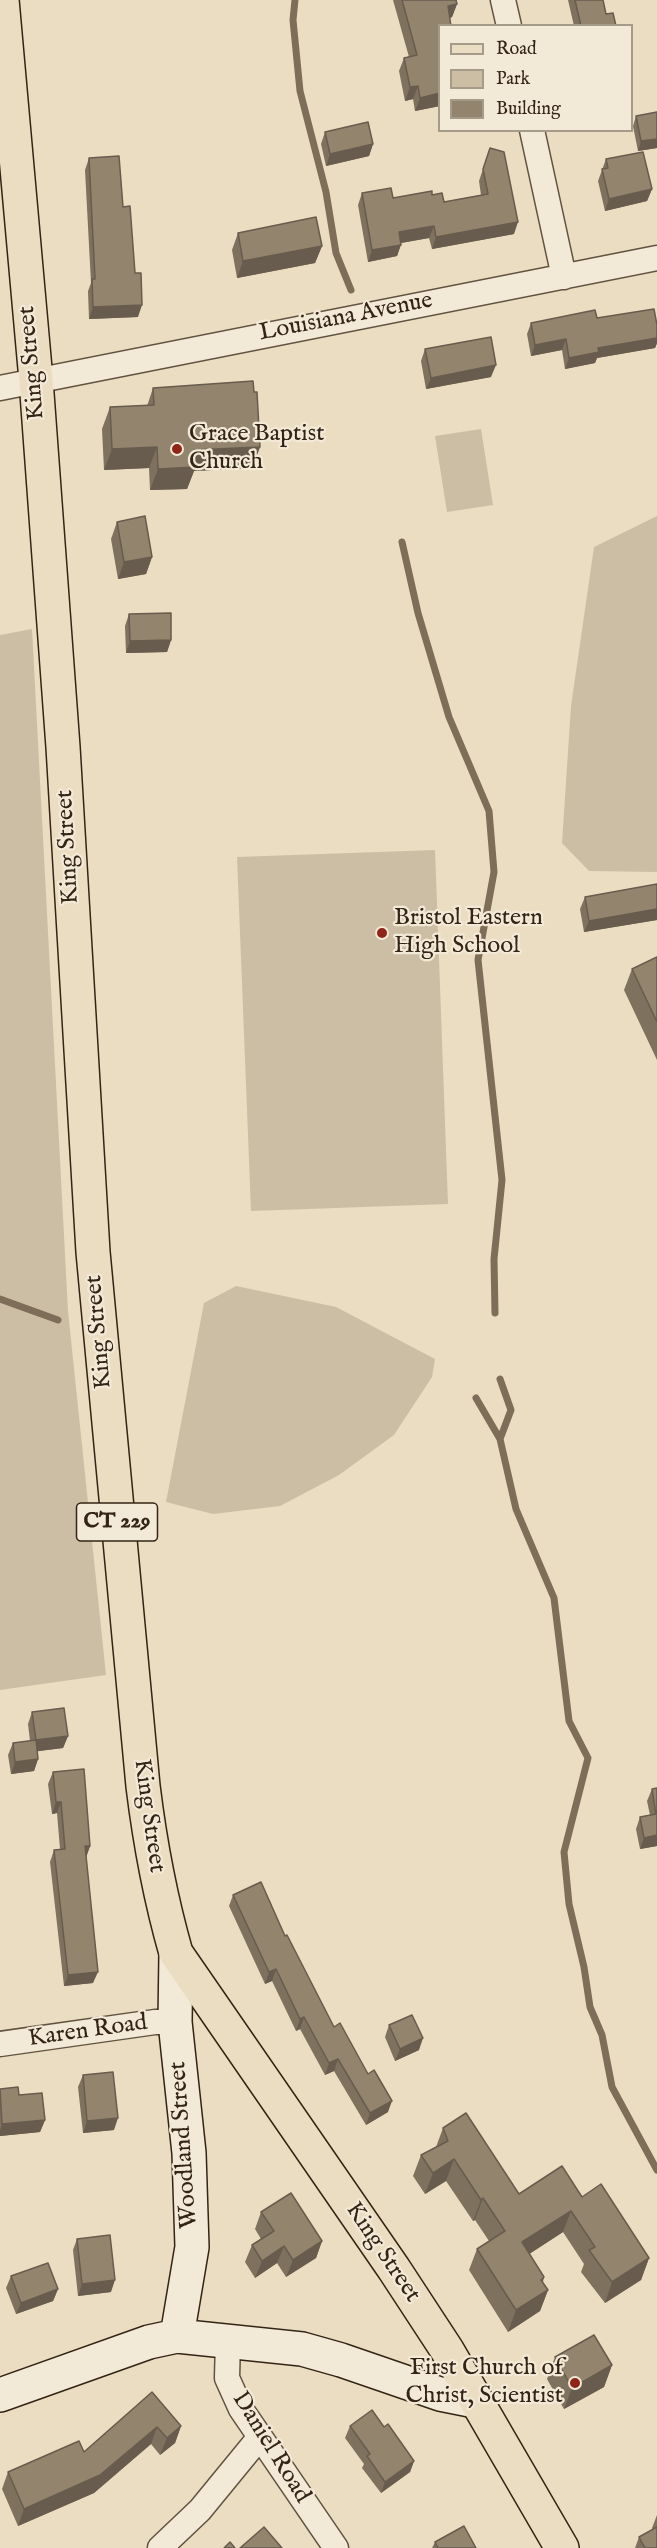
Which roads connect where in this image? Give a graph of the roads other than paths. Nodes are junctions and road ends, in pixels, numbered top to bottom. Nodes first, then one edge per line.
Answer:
1 (2, 0) edge
2 (503, 0) edge
3 (509, 24) edge
4 (532, 132) edge
5 (657, 258) edge
6 (564, 276) junction
7 (36, 380) junction
8 (0, 388) edge
9 (176, 1953) junction
10 (175, 2022) junction
11 (0, 2044) edge
12 (177, 2336) junction
13 (228, 2340) junction
14 (0, 2395) edge
15 (475, 2401) junction
16 (259, 2438) junction
17 (160, 2548) edge
18 (336, 2548) edge
19 (562, 2548) edge

1 - 7 main road, King Street / CT 229
2 - 3 street
4 - 6 street
5 - 6 street, Louisiana Avenue
6 - 7 street, Louisiana Avenue
7 - 8 street, Louisiana Avenue
7 - 9 main road, King Street / CT 229
9 - 10 street, Woodland Street
9 - 15 main road, King Street / CT 229
10 - 11 street, Karen Road
10 - 12 street, Woodland Street
12 - 13 street
12 - 14 street
13 - 15 street
13 - 16 street, Daniel Road
15 - 19 main road, King Street / CT 229
16 - 17 street
16 - 18 street, Daniel Road

